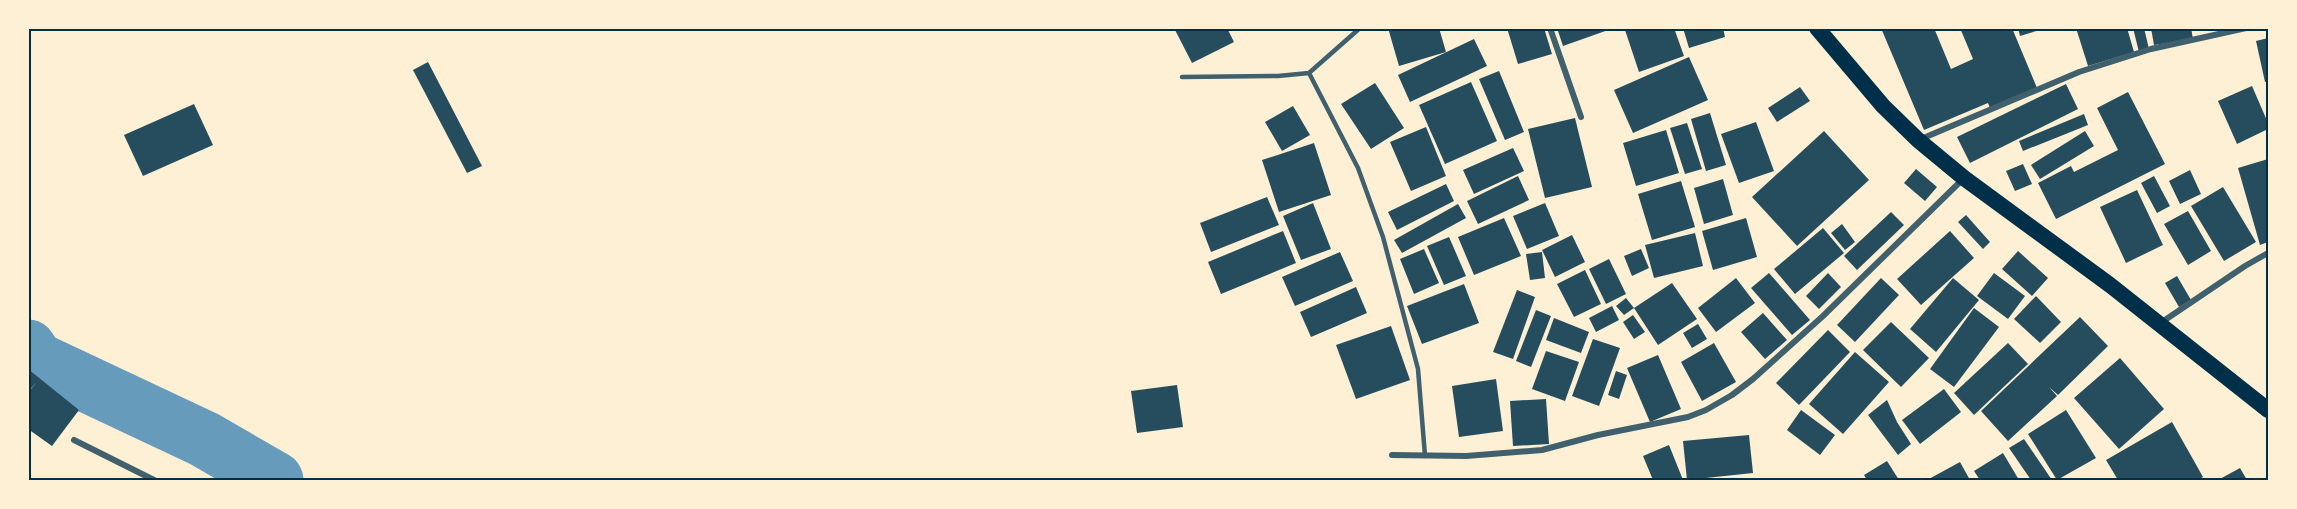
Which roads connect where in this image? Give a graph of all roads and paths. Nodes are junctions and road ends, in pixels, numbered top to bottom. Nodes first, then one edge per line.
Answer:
1 (1360, 28) edge
2 (1550, 28) edge
3 (1817, 28) edge
4 (2246, 28) edge
5 (1309, 73) junction
6 (1182, 77) dead end
7 (1581, 117) dead end
8 (1918, 140) junction
9 (1964, 178) junction
10 (2268, 253) edge
11 (2159, 324) junction
12 (2268, 410) edge
13 (74, 440) dead end
14 (1392, 455) dead end
15 (1425, 456) junction
16 (154, 480) edge

1 - 5 lane
2 - 7 street
3 - 8 highway
4 - 8 street
5 - 6 lane
5 - 15 lane
8 - 9 highway
9 - 11 highway
9 - 15 street
10 - 11 street
11 - 12 highway
13 - 16 street
14 - 15 street

